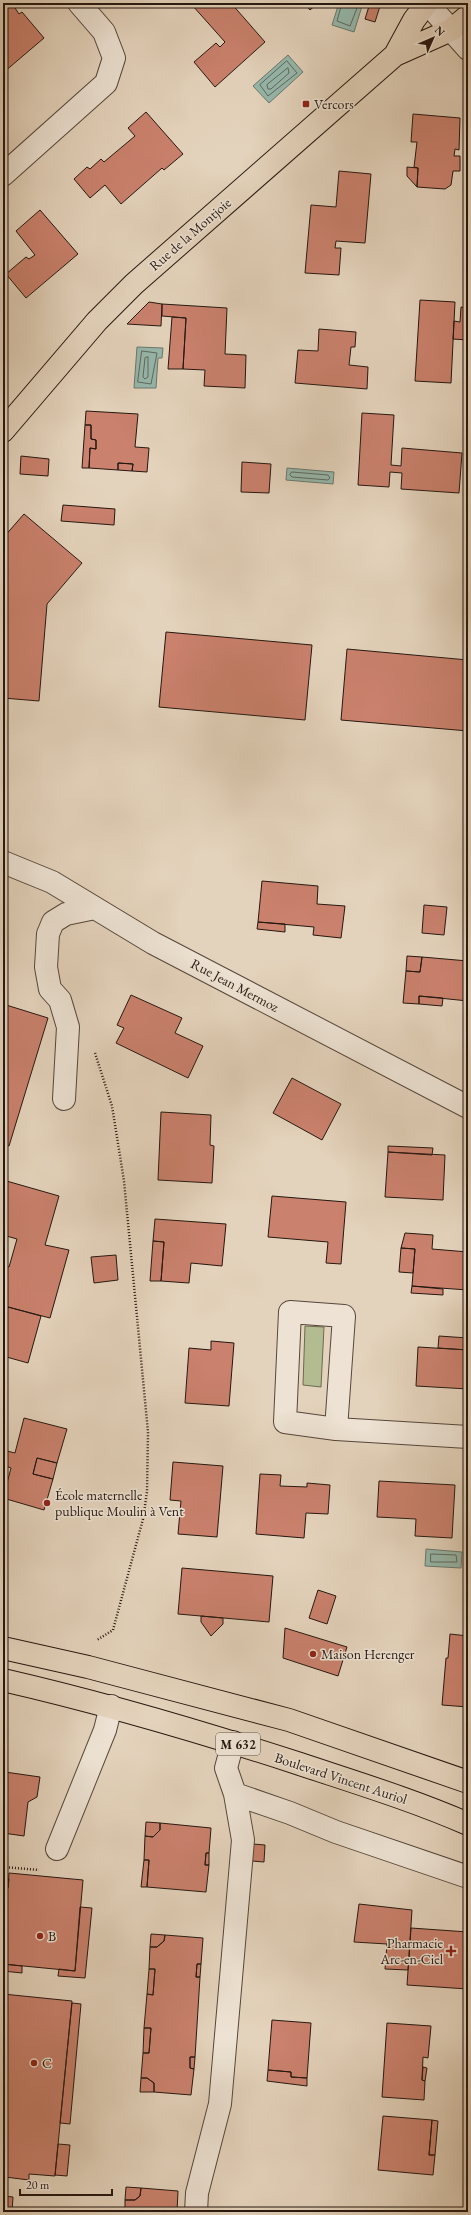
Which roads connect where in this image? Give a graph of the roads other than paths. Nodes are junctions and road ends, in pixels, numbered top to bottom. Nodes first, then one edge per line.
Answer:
1 (79, 3) edge
2 (427, 3) edge
3 (468, 16) edge
4 (451, 30) junction
5 (468, 49) edge
6 (395, 55) junction
7 (3, 175) edge
8 (3, 431) edge
9 (3, 862) edge
10 (95, 908) junction
11 (64, 1098) dead end
12 (468, 1107) edge
13 (336, 1429) junction
14 (468, 1437) edge
15 (3, 1648) edge
16 (3, 1680) edge
17 (111, 1706) junction
18 (233, 1742) junction
19 (468, 1782) edge
20 (235, 1794) junction
21 (468, 1824) edge
22 (57, 1849) dead end
23 (468, 1877) edge
24 (196, 2212) edge

1 - 7 street
2 - 4 street
2 - 6 main road, Rue de la Montjoie
3 - 4 main road, Rue de la Montjoie
4 - 5 street
4 - 6 main road, Rue de la Montjoie
6 - 8 main road, Rue de la Montjoie
9 - 10 street, Rue Jean Mermoz
10 - 11 street
10 - 12 street, Rue Jean Mermoz
13 - 13 street
13 - 14 street
15 - 19 main road, M 632
16 - 17 main road, Boulevard Vincent Auriol / M 632
17 - 18 main road, Boulevard Vincent Auriol / M 632
17 - 22 street
18 - 20 street
18 - 21 main road, Boulevard Vincent Auriol / M 632
20 - 23 street
20 - 24 street

